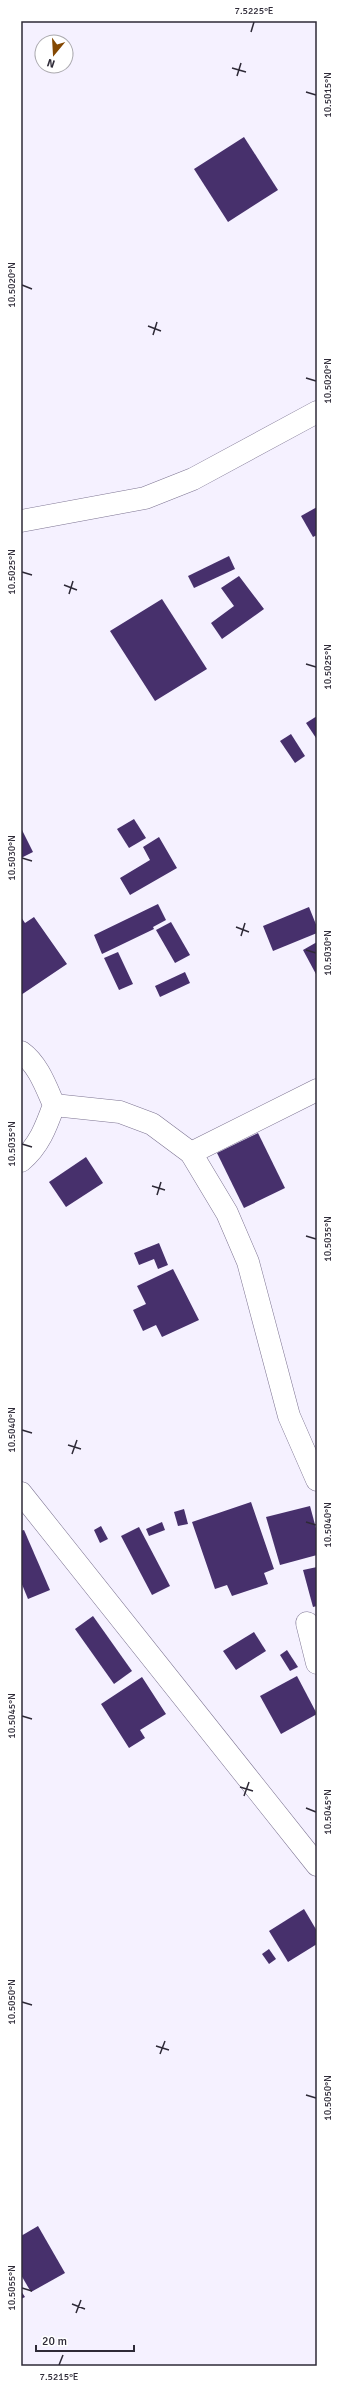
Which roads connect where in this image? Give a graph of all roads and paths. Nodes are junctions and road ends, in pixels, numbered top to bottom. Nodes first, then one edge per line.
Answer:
1 (317, 412) edge
2 (21, 521) edge
3 (21, 1052) edge
4 (317, 1090) edge
5 (54, 1105) junction
6 (191, 1154) junction
7 (21, 1161) edge
8 (317, 1480) edge
9 (21, 1493) edge
10 (307, 1623) dead end
11 (317, 1663) edge
12 (317, 1865) edge

1 - 2 street
3 - 5 street
4 - 6 street
5 - 6 street
5 - 7 street
6 - 8 street
9 - 12 street
10 - 11 street

